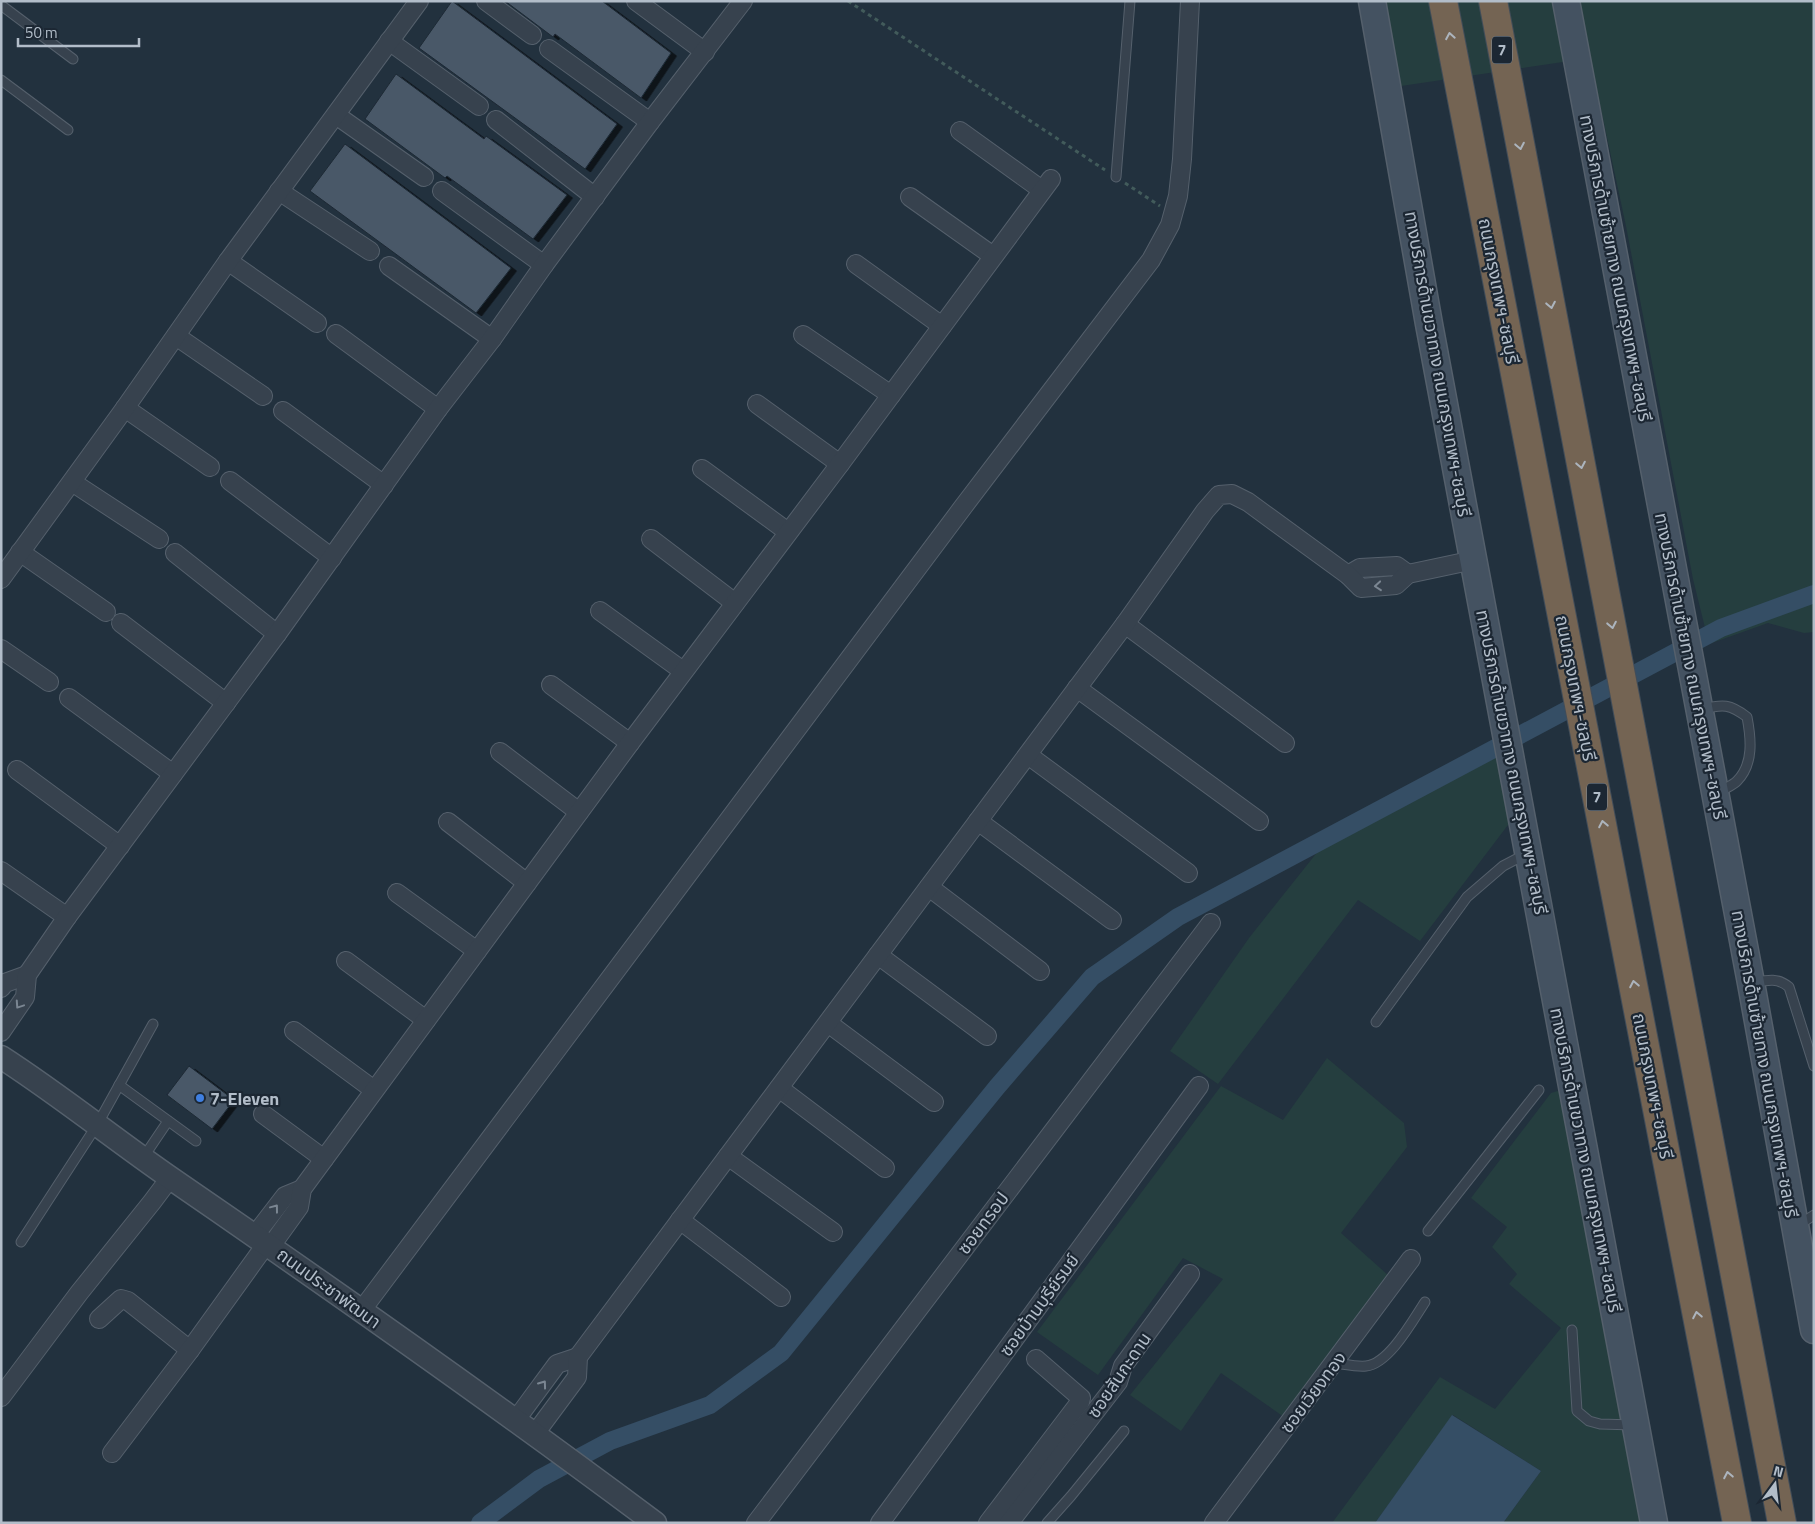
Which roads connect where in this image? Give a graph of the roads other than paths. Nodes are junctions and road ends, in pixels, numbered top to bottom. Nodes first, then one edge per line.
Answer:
1 (420, 1) edge
2 (486, 1) edge
3 (636, 1) edge
4 (743, 1) edge
5 (1130, 1) edge
6 (1190, 1) edge
7 (1372, 1) edge
8 (1444, 1) edge
9 (1493, 1) edge
10 (1566, 1) edge
11 (1, 5) edge
12 (532, 35) dead end
13 (389, 41) junction
14 (550, 49) dead end
15 (705, 52) junction
16 (73, 59) dead end
17 (1, 80) edge
18 (479, 106) dead end
19 (336, 115) junction
20 (496, 120) dead end
21 (650, 122) junction
22 (68, 130) dead end
23 (960, 131) dead end
24 (424, 176) dead end
25 (1116, 177) road end
26 (279, 191) junction
27 (442, 191) dead end
28 (595, 197) junction
29 (910, 197) dead end
30 (370, 251) dead end
31 (993, 256) junction
32 (228, 261) junction
33 (856, 264) dead end
34 (389, 266) dead end
35 (544, 266) junction
36 (317, 324) dead end
37 (942, 326) junction
38 (336, 334) dead end
39 (803, 335) dead end
40 (176, 336) junction
41 (492, 339) junction
42 (891, 395) junction
43 (262, 396) dead end
44 (756, 404) dead end
45 (125, 408) junction
46 (438, 409) junction
47 (283, 411) dead end
48 (840, 464) junction
49 (210, 467) dead end
50 (702, 468) dead end
51 (230, 481) dead end
52 (72, 482) junction
53 (384, 486) junction
54 (788, 532) junction
55 (159, 538) dead end
56 (651, 539) dead end
57 (20, 552) junction
58 (175, 553) dead end
59 (332, 558) junction
60 (1474, 560) junction
61 (1, 579) edge
62 (735, 603) junction
63 (600, 610) dead end
64 (106, 612) dead end
65 (121, 622) dead end
66 (1125, 624) junction
67 (277, 634) junction
68 (1, 649) edge
69 (683, 671) junction
70 (49, 682) dead end
71 (552, 685) dead end
72 (1077, 688) junction
73 (69, 698) dead end
74 (226, 703) junction
75 (1699, 710) junction
76 (630, 743) junction
77 (1285, 743) dead end
78 (500, 752) dead end
79 (1028, 755) junction
80 (17, 770) dead end
81 (174, 774) junction
82 (1715, 795) junction
83 (579, 812) junction
84 (978, 821) junction
85 (1259, 821) dead end
86 (448, 822) dead end
87 (120, 846) junction
88 (1528, 852) junction
89 (1, 871) edge
90 (1188, 873) dead end
91 (527, 883) junction
92 (929, 887) junction
93 (397, 893) dead end
94 (67, 917) junction
95 (1112, 920) dead end
96 (1211, 923) dead end
97 (477, 951) junction
98 (878, 955) junction
99 (346, 960) dead end
100 (1040, 971) dead end
101 (27, 975) junction
102 (1751, 983) junction
103 (1, 988) edge
104 (426, 1020) junction
105 (1376, 1022) dead end
106 (828, 1023) junction
107 (153, 1024) dead end
108 (294, 1031) dead end
109 (1, 1032) edge
110 (987, 1036) dead end
111 (2, 1060) edge
112 (1814, 1066) edge
113 (119, 1085) junction
114 (1199, 1086) dead end
115 (779, 1088) junction
116 (374, 1090) junction
117 (1539, 1090) dead end
118 (934, 1102) dead end
119 (264, 1114) dead end
120 (168, 1121) junction
121 (97, 1125) junction
122 (196, 1141) dead end
123 (728, 1156) junction
124 (143, 1158) junction
125 (324, 1159) junction
126 (885, 1168) dead end
127 (170, 1178) junction
128 (680, 1220) junction
129 (1804, 1221) edge
130 (1428, 1231) dead end
131 (833, 1232) dead end
132 (21, 1242) dead end
133 (265, 1242) junction
134 (1411, 1260) dead end
135 (1190, 1274) dead end
136 (781, 1298) dead end
137 (1425, 1302) dead end
138 (362, 1311) junction
139 (99, 1319) dead end
140 (1572, 1330) dead end
141 (1814, 1330) edge
142 (190, 1350) junction
143 (578, 1357) junction
144 (1036, 1359) dead end
145 (1335, 1363) junction
146 (1, 1397) edge
147 (515, 1421) junction
148 (1636, 1425) junction
149 (1124, 1431) dead end
150 (534, 1434) junction
151 (112, 1453) dead end
152 (655, 1523) edge
153 (756, 1523) edge
154 (880, 1523) edge
155 (988, 1523) edge
156 (1009, 1523) edge
157 (1047, 1523) edge
158 (1214, 1523) edge
159 (1654, 1523) edge
160 (1737, 1523) edge
161 (1782, 1523) edge

1 - 13 street
2 - 12 street
3 - 15 street
4 - 15 street
5 - 25 lane
6 - 138 street
7 - 60 main road, ทางบริการด้านขวาทาง ถนนกรุงเทพฯ-ชลบุรี
160 -> 8 highway, ถนนกรุงเทพฯ-ชลบุรี / 7
9 -> 161 highway, 7
10 - 75 main road, ทางบริการด้านซ้ายทาง ถนนกรุงเทพฯ-ชลบุรี
11 - 16 lane
13 - 18 street
13 - 19 street
14 - 21 street
15 - 21 street
17 - 22 lane
19 - 24 street
19 - 26 street
20 - 28 street
21 - 28 street
23 - 31 street
26 - 30 street
26 - 32 street
27 - 35 street
28 - 35 street
29 - 31 street
31 - 37 street
32 - 36 street
32 - 40 street
33 - 37 street
34 - 41 street
35 - 41 street
37 - 42 street
38 - 46 street
39 - 42 street
40 - 43 street
40 - 45 street
41 - 46 street
42 - 48 street
44 - 48 street
45 - 49 street
45 - 52 street
46 - 53 street
47 - 53 street
48 - 54 street
50 - 54 street
51 - 59 street
52 - 55 street
52 - 57 street
53 - 59 street
54 - 62 street
56 - 62 street
57 - 61 street
57 - 64 street
58 - 67 street
59 - 67 street
60 - 66 street
60 - 88 main road, ทางบริการด้านขวาทาง ถนนกรุงเทพฯ-ชลบุรี
62 - 69 street
63 - 69 street
65 - 74 street
66 - 72 street
66 - 77 street
67 - 74 street
68 - 70 street
69 - 76 street
71 - 76 street
72 - 79 street
72 - 85 street
73 - 81 street
74 - 81 street
75 - 82 main road, ทางบริการด้านซ้ายทาง ถนนกรุงเทพฯ-ชลบุรี
75 - 82 lane
76 - 83 street
78 - 83 street
79 - 84 street
79 - 90 street
80 - 87 street
81 - 87 street
82 - 102 main road, ทางบริการด้านซ้ายทาง ถนนกรุงเทพฯ-ชลบุรี
83 - 91 street
84 - 92 street
84 - 95 street
86 - 91 street
87 - 94 street
88 - 105 lane
88 - 148 main road, ทางบริการด้านขวาทาง ถนนกรุงเทพฯ-ชลบุรี
89 - 94 street
91 - 97 street
92 - 98 street
92 - 100 street
93 - 97 street
94 - 101 street
96 - 153 street, ซอยทรอป
97 - 104 street
98 - 106 street
98 - 110 street
99 - 104 street
101 - 103 street
101 -> 109 street
102 - 112 lane
102 - 129 main road, ทางบริการด้านซ้ายทาง ถนนกรุงเทพฯ-ชลบุรี
104 - 116 street
106 - 115 street
106 - 118 street
107 - 113 lane
108 - 116 street
111 - 121 street, ถนนประชาพัฒนา
113 - 120 lane
113 - 121 lane
114 - 154 street, ซอยบ้านบุรีย์รมย์
115 - 123 street
115 - 126 street
116 - 125 street
117 - 130 lane
119 - 125 street
120 - 122 lane
120 - 124 lane
121 - 124 street, ถนนประชาพัฒนา
121 - 132 lane
123 - 128 street
123 - 131 street
124 - 127 street, ถนนประชาพัฒนา
125 - 133 street
127 - 133 street, ถนนประชาพัฒนา
127 - 146 street
128 - 136 street
128 - 143 street
129 - 141 main road, ทางบริการด้านซ้ายทาง ถนนกรุงเทพฯ-ชลบุรี
133 - 138 street, ถนนประชาพัฒนา
133 - 142 street
134 - 145 street, ซอยเวียงทอง
135 - 156 street, ซอยสันกะดาน
137 - 145 lane
138 - 147 street, ถนนประชาพัฒนา
139 - 142 street
140 - 148 lane
142 - 151 street
147 -> 143 street
143 - 150 street
144 - 155 street
145 - 158 street, ซอยเวียงทอง
147 - 150 street, ถนนประชาพัฒนา
148 - 159 main road, ทางบริการด้านขวาทาง ถนนกรุงเทพฯ-ชลบุรี
149 - 157 lane
150 - 152 street, ถนนประชาพัฒนา

